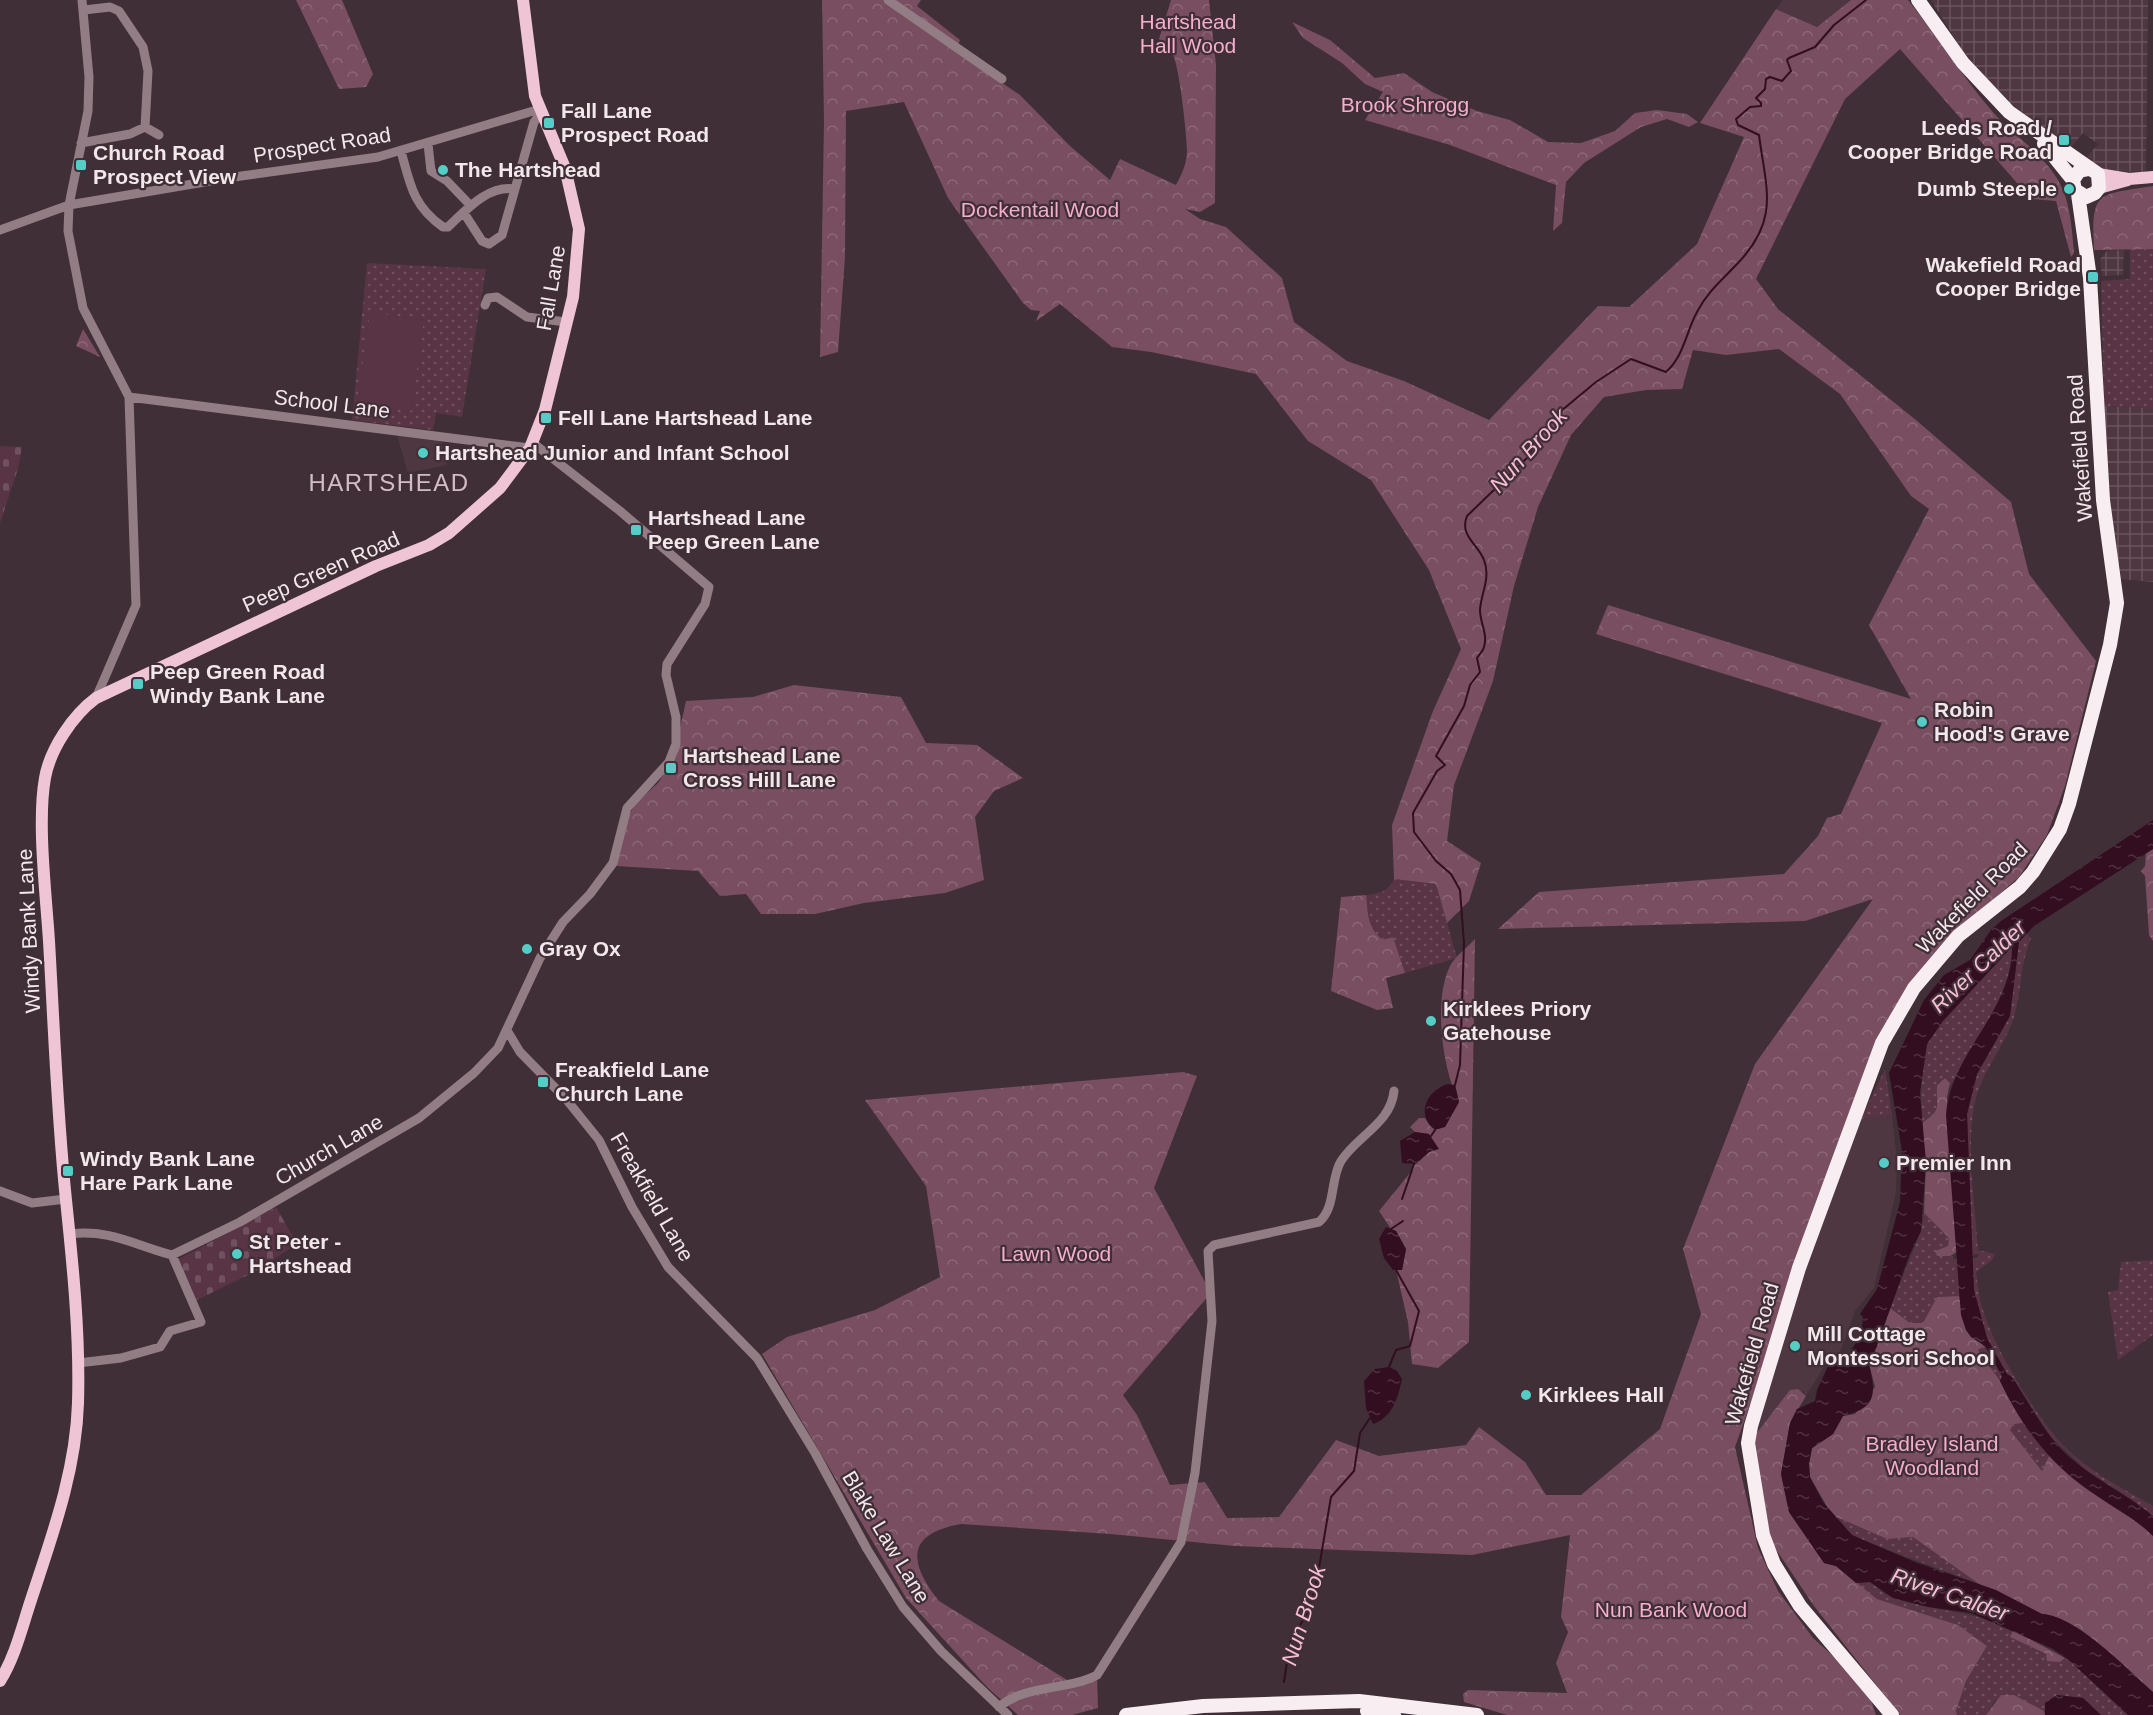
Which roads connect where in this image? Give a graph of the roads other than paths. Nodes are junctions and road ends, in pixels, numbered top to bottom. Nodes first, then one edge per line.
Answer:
1 (82, 0) edge
2 (523, 0) edge
3 (888, 0) edge
4 (1918, 0) edge
5 (84, 10) junction
6 (1002, 79) dead end
7 (541, 111) junction
8 (2027, 126) junction
9 (145, 127) junction
10 (159, 135) dead end
11 (81, 143) junction
12 (428, 144) junction
13 (401, 151) junction
14 (2153, 177) edge
15 (2073, 180) junction
16 (2091, 184) junction
17 (515, 189) junction
18 (69, 206) junction
19 (468, 209) junction
20 (0, 230) edge
21 (487, 297) dead end
22 (566, 322) junction
23 (129, 397) junction
24 (532, 446) junction
25 (96, 698) junction
26 (508, 1032) junction
27 (498, 1048) junction
28 (520, 1052) junction
29 (1394, 1091) dead end
30 (0, 1191) edge
31 (66, 1200) junction
32 (70, 1234) junction
33 (172, 1255) junction
34 (757, 1358) joint
35 (78, 1363) junction
36 (0, 1681) edge
37 (1263, 1705) junction
38 (1004, 1711) edge
39 (1125, 1715) edge
40 (1394, 1715) edge
41 (1477, 1715) edge
42 (1892, 1715) edge

1 - 5 street, Windy Bank Lane
2 - 7 main road, Fall Lane
3 - 6 street
4 - 8 highway
5 - 9 street
5 - 11 street, Windy Bank Lane
7 - 12 street, Prospect Road
7 - 17 street
7 - 22 main road, Fall Lane
8 - 15 highway
8 - 16 highway
9 - 10 street
9 - 11 street
11 - 18 street, Windy Bank Lane
12 - 13 street, Prospect Road
12 - 19 street
13 - 18 street, Prospect Road
13 - 19 street
14 - 16 main road
15 - 16 highway, Wakefield Road
15 - 16 highway
16 - 42 highway, Wakefield Road
17 - 19 street
17 - 19 street
18 - 20 street, Prospect Road
18 - 23 street, Windy Bank Lane
21 - 22 street
22 - 24 main road, Fall Lane
23 - 24 street, School Lane
23 - 25 street, Windy Bank Lane
24 - 25 main road, Peep Green Road
24 - 26 street, Church Lane
25 - 31 main road, Windy Bank Lane
26 - 27 street, Church Lane
26 - 28 street, Freakfield Lane
27 - 28 street
27 - 33 street, Church Lane
28 - 34 street, Freakfield Lane
29 - 38 street
30 - 31 street
31 - 32 main road, Windy Bank Lane
32 - 33 street
32 - 35 main road, Windy Bank Lane
33 - 35 street
34 - 38 street, Blake Law Lane
35 - 36 main road, Windy Bank Lane
37 - 39 highway
37 - 40 highway
37 - 41 highway

